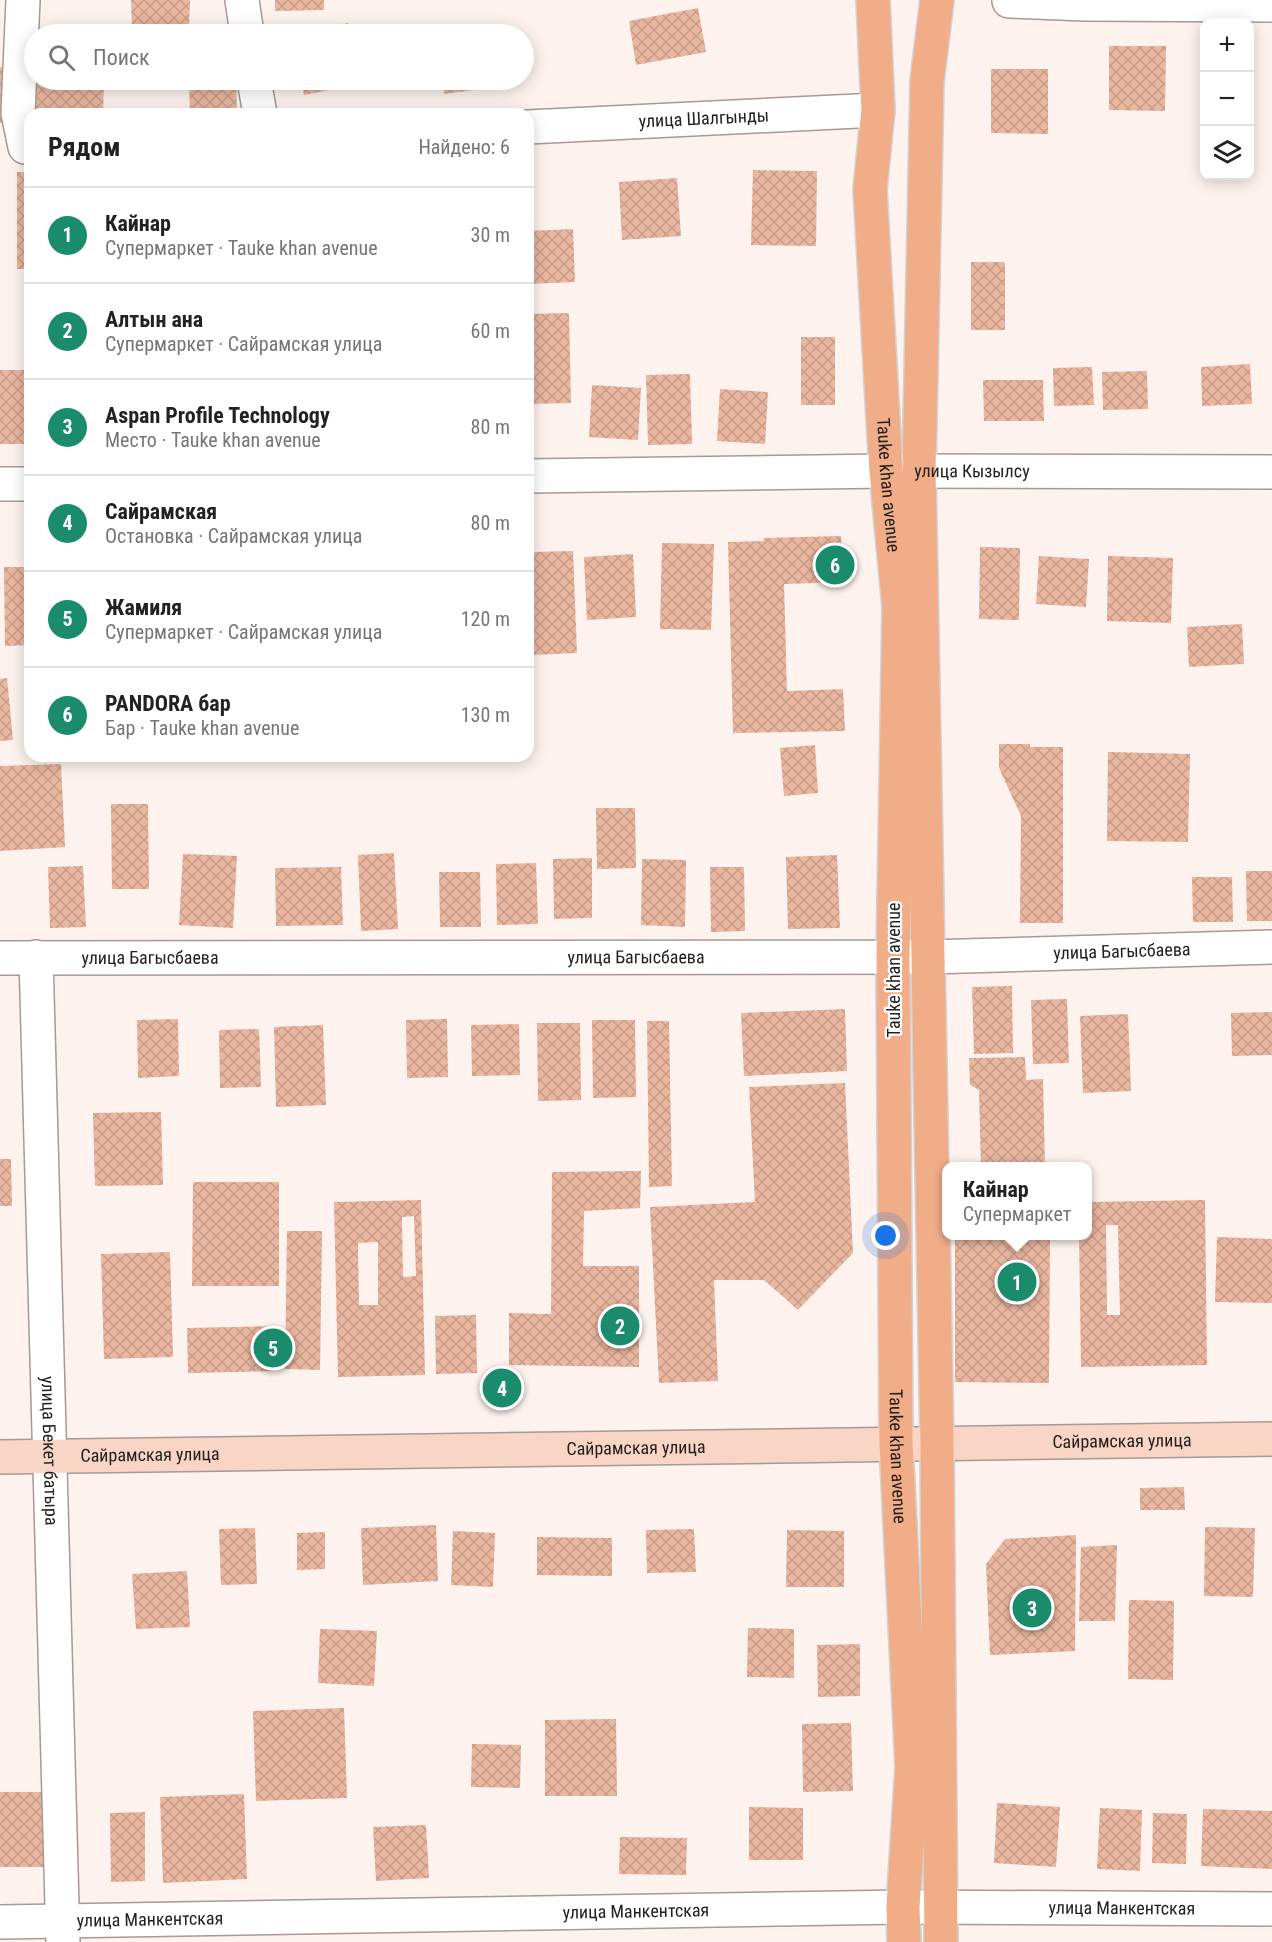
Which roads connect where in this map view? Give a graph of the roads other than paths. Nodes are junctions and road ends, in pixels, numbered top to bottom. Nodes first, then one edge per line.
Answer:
1 (23, 0) edge
2 (242, 0) edge
3 (873, 0) edge
4 (937, 0) edge
5 (1009, 1) edge
6 (1272, 5) edge
7 (246, 24) edge
8 (256, 90) edge
9 (259, 108) edge
10 (878, 110) junction
11 (534, 128) edge
12 (18, 147) edge
13 (919, 457) junction
14 (886, 471) junction
15 (1272, 472) edge
16 (534, 476) edge
17 (0, 484) edge
18 (24, 484) edge
19 (1272, 947) edge
20 (36, 957) junction
21 (893, 957) junction
22 (928, 957) junction
23 (0, 958) edge
24 (1272, 1439) edge
25 (896, 1443) junction
26 (937, 1443) junction
27 (49, 1456) junction
28 (0, 1457) edge
29 (903, 1907) junction
30 (941, 1908) junction
31 (1272, 1909) edge
32 (0, 1922) edge
33 (63, 1931) edge
34 (904, 1942) edge
35 (941, 1942) edge

1 - 12 street
2 - 7 street
3 - 10 main road, Tauke khan avenue
4 - 13 main road, Tauke khan avenue
5 - 6 street
8 - 9 street
10 - 11 street, улица Шалгынды
10 - 14 main road, Tauke khan avenue
13 - 14 street, улица Кызылсу
13 - 15 street, улица Кызылсу
13 - 22 main road, Tauke khan avenue
14 - 16 street, улица Кызылсу
14 - 21 main road, Tauke khan avenue
17 - 18 street
19 - 22 street, улица Багысбаева
20 - 21 street, улица Багысбаева
20 - 23 street, улица Багысбаева
20 - 27 street, улица Бекет батыра
21 - 22 street, улица Багысбаева
21 - 25 main road, Tauke khan avenue
22 - 26 main road, Tauke khan avenue
24 - 26 main road, Сайрамская улица
25 - 26 main road, Сайрамская улица
25 - 27 main road, Сайрамская улица
25 - 29 main road, Tauke khan avenue
26 - 30 main road, Tauke khan avenue
27 - 28 main road, Сайрамская улица
27 - 33 street, улица Бекет батыра
29 - 30 street, улица Манкентская
29 - 33 street, улица Манкентская
29 - 34 main road, Tauke khan avenue
30 - 31 street, улица Манкентская
30 - 35 main road, Tauke khan avenue
32 - 33 street, улица Манкентская

